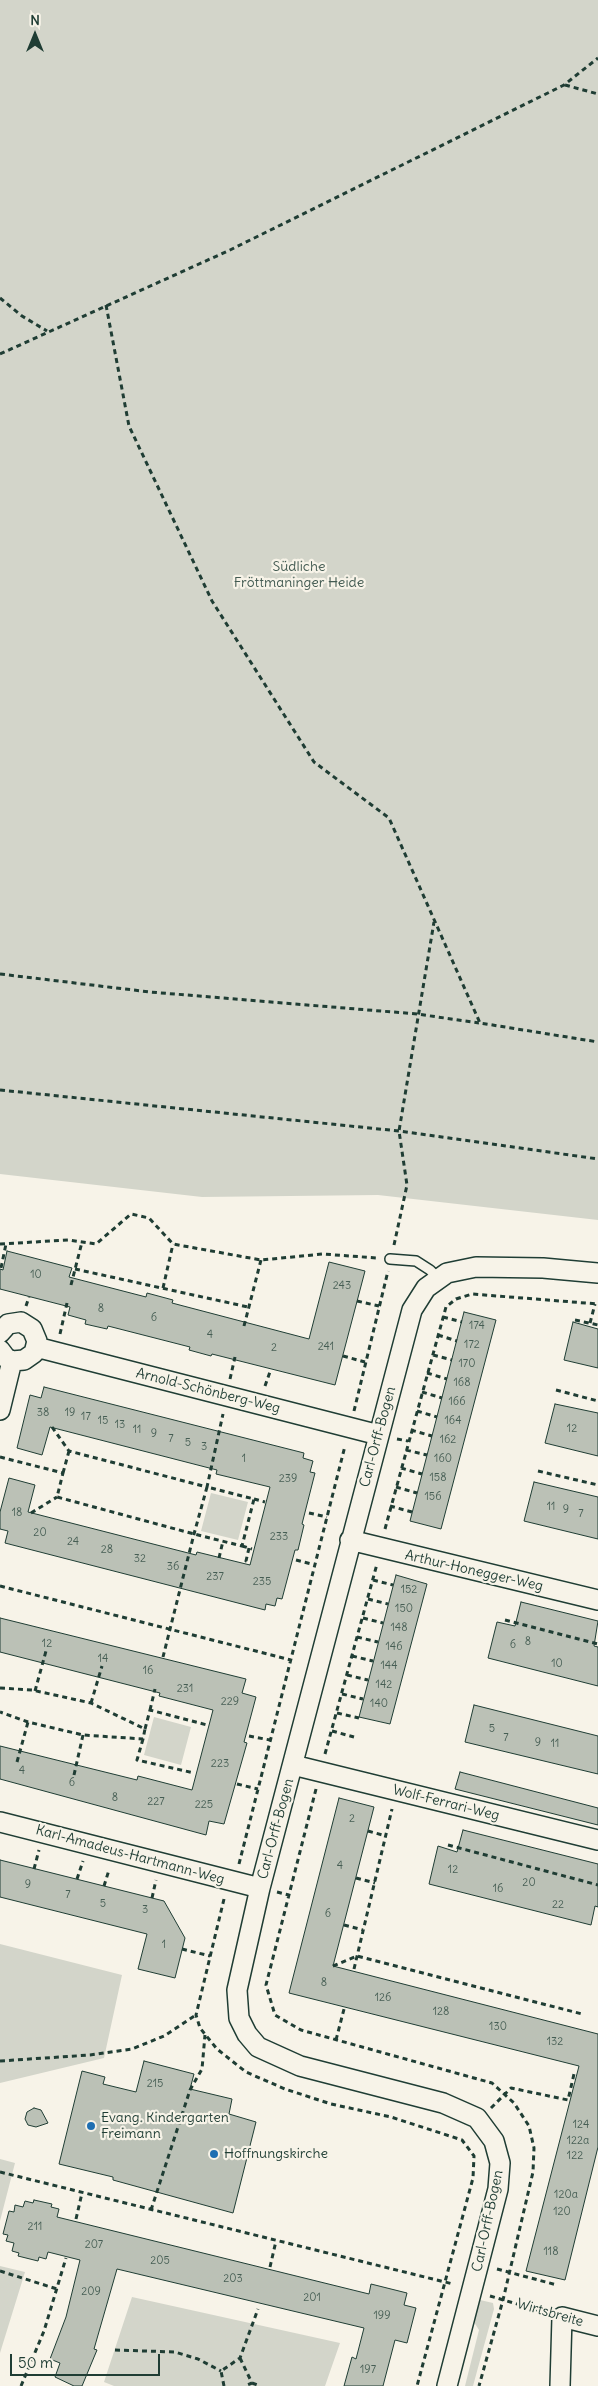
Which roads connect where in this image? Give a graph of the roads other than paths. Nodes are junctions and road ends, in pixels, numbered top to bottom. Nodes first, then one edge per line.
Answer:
1 (390, 1259) road end
2 (598, 1273) edge
3 (439, 1279) junction
4 (0, 1333) edge
5 (36, 1347) junction
6 (6, 1355) edge
7 (0, 1410) edge
8 (379, 1435) junction
9 (350, 1540) junction
10 (598, 1600) edge
11 (293, 1765) junction
12 (0, 1822) edge
13 (598, 1840) edge
14 (260, 1888) junction
15 (598, 2326) edge
16 (447, 2386) edge
17 (560, 2386) edge

1 - 3 lane
2 - 3 street, Carl-Orff-Bogen
3 - 8 street, Carl-Orff-Bogen
4 - 5 street
5 - 6 street
5 - 8 street, Arnold-Schönberg-Weg
6 - 7 street
8 - 9 street, Carl-Orff-Bogen
9 - 10 street, Arthur-Honegger-Weg
9 - 11 street, Carl-Orff-Bogen
11 - 13 street, Wolf-Ferrari-Weg
11 - 14 street, Carl-Orff-Bogen
12 - 14 street, Karl-Amadeus-Hartmann-Weg
14 - 16 street, Carl-Orff-Bogen
15 - 17 street, Wirtsbreite

